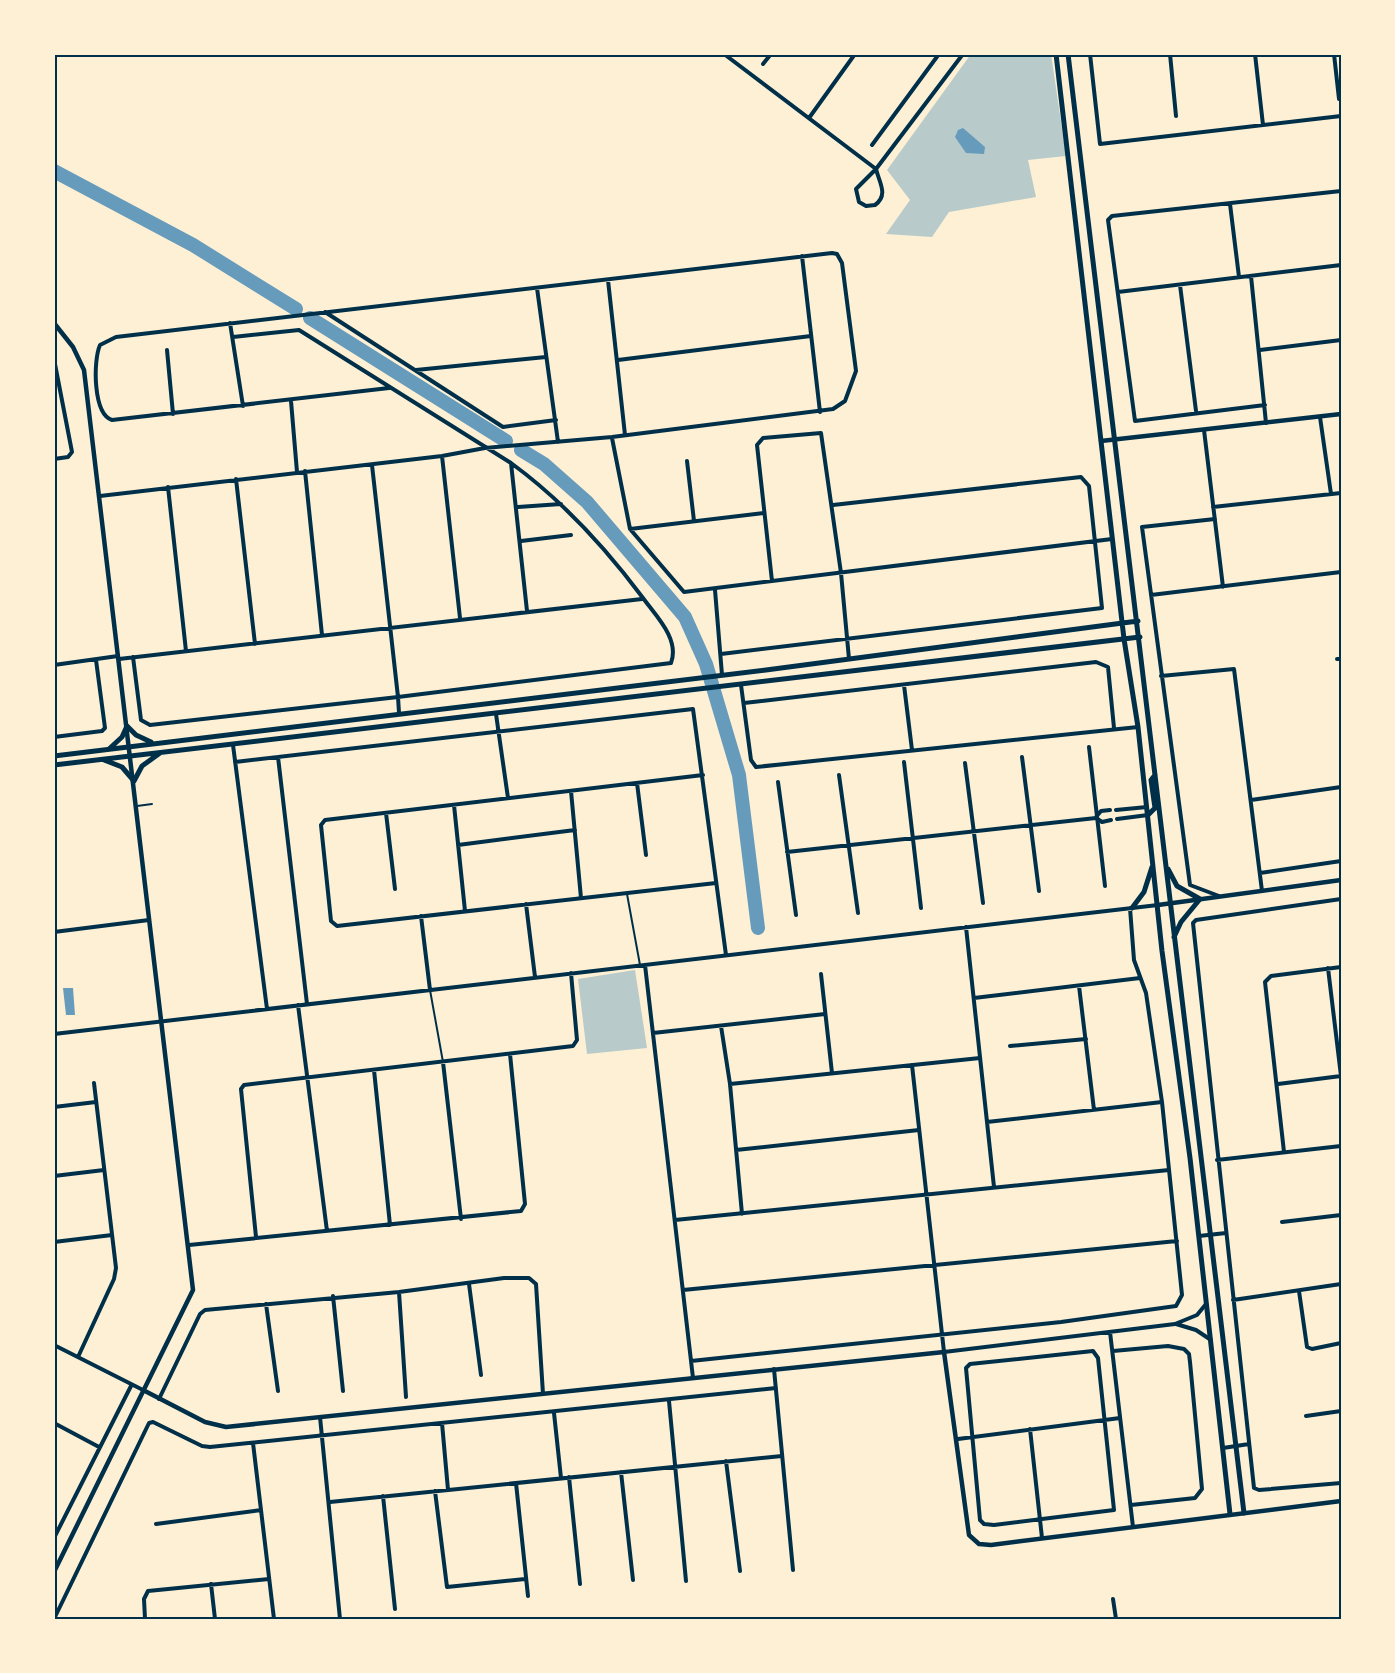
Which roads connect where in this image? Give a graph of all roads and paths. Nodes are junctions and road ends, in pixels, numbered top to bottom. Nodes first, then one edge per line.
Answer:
1 (724, 54) edge
2 (771, 54) edge
3 (855, 54) edge
4 (939, 54) edge
5 (963, 54) edge
6 (1056, 54) edge
7 (1068, 54) edge
8 (1090, 54) edge
9 (1170, 54) edge
10 (1255, 54) edge
11 (1334, 54) edge
12 (763, 64) dead end
13 (1339, 99) dead end
14 (1176, 116) dead end
15 (1341, 116) edge
16 (809, 118) junction
17 (1263, 125) junction
18 (872, 145) dead end
19 (876, 169) junction
20 (1341, 191) edge
21 (1230, 204) junction
22 (802, 256) junction
23 (1341, 265) edge
24 (1251, 276) junction
25 (1239, 277) junction
26 (608, 280) junction
27 (1180, 285) junction
28 (537, 288) junction
29 (1118, 292) junction
30 (324, 311) junction
31 (54, 323) edge
32 (230, 323) junction
33 (54, 330) edge
34 (62, 334) junction
35 (811, 336) junction
36 (233, 337) junction
37 (1341, 340) edge
38 (167, 350) dead end
39 (1260, 350) junction
40 (546, 357) junction
41 (55, 360) edge
42 (618, 360) junction
43 (416, 370) junction
44 (389, 388) junction
45 (291, 401) junction
46 (1265, 405) junction
47 (243, 406) junction
48 (1196, 411) junction
49 (820, 412) junction
50 (173, 414) junction
51 (1341, 414) edge
52 (1320, 417) junction
53 (556, 420) junction
54 (1266, 423) junction
55 (1204, 430) junction
56 (625, 435) junction
57 (612, 437) junction
58 (1115, 439) junction
59 (1101, 441) junction
60 (558, 442) junction
61 (485, 448) junction
62 (442, 456) junction
63 (54, 459) edge
64 (687, 461) dead end
65 (511, 463) junction
66 (372, 465) junction
67 (305, 471) junction
68 (297, 472) junction
69 (236, 479) junction
70 (168, 487) junction
71 (1341, 493) edge
72 (1331, 494) junction
73 (100, 496) junction
74 (561, 504) junction
75 (832, 506) junction
76 (518, 507) junction
77 (1213, 507) junction
78 (764, 513) junction
79 (1215, 519) junction
80 (693, 522) junction
81 (630, 529) junction
82 (571, 535) dead end
83 (1112, 539) junction
84 (521, 541) junction
85 (1095, 542) junction
86 (1341, 572) edge
87 (841, 573) junction
88 (772, 581) junction
89 (1223, 587) junction
90 (715, 590) junction
91 (1151, 595) junction
92 (643, 599) junction
93 (527, 610) junction
94 (460, 618) junction
95 (1138, 621) junction
96 (1122, 623) junction
97 (390, 627) junction
98 (322, 635) junction
99 (1140, 637) junction
100 (848, 638) junction
101 (1124, 639) junction
102 (255, 644) junction
103 (186, 651) junction
104 (721, 654) junction
105 (119, 657) junction
106 (133, 657) junction
107 (849, 659) junction
108 (96, 660) junction
109 (54, 665) edge
110 (722, 675) junction
111 (1161, 676) junction
112 (741, 685) junction
113 (904, 685) junction
114 (398, 697) junction
115 (744, 703) junction
116 (399, 713) junction
117 (496, 714) junction
118 (128, 726) junction
119 (1138, 727) junction
120 (1114, 728) junction
121 (498, 731) junction
122 (54, 737) edge
123 (155, 743) junction
124 (233, 745) junction
125 (130, 746) junction
126 (1089, 747) dead end
127 (109, 749) junction
128 (912, 750) junction
129 (162, 752) junction
130 (131, 755) junction
131 (54, 756) edge
132 (278, 757) junction
133 (1022, 757) dead end
134 (98, 759) junction
135 (236, 762) junction
136 (904, 762) dead end
137 (965, 763) dead end
138 (54, 765) edge
139 (703, 775) junction
140 (839, 775) dead end
141 (1155, 775) junction
142 (134, 781) junction
143 (778, 782) dead end
144 (637, 783) junction
145 (1341, 787) edge
146 (571, 791) junction
147 (508, 798) junction
148 (1251, 800) junction
149 (152, 804) dead end
150 (454, 805) junction
151 (136, 806) junction
152 (1147, 807) junction
153 (1110, 810) dead end
154 (1116, 810) dead end
155 (386, 813) junction
156 (1148, 814) junction
157 (1095, 818) junction
158 (1117, 819) dead end
159 (1111, 820) dead end
160 (1032, 824) junction
161 (575, 830) junction
162 (974, 832) junction
163 (913, 837) junction
164 (851, 844) junction
165 (458, 845) junction
166 (787, 852) junction
167 (646, 855) dead end
168 (1341, 861) edge
169 (1165, 862) junction
170 (1154, 863) junction
171 (1260, 873) junction
172 (1341, 880) edge
173 (716, 883) junction
174 (1106, 886) dead end
175 (395, 889) dead end
176 (1040, 891) dead end
177 (1262, 891) junction
178 (626, 893) junction
179 (1220, 896) junction
180 (581, 898) junction
181 (1200, 899) junction
182 (1341, 899) edge
183 (983, 903) dead end
184 (1170, 903) junction
185 (526, 904) junction
186 (1158, 905) junction
187 (1131, 908) junction
188 (921, 909) dead end
189 (465, 911) junction
190 (858, 913) dead end
191 (796, 915) dead end
192 (421, 916) junction
193 (149, 920) junction
194 (966, 927) junction
195 (54, 932) edge
196 (1174, 939) junction
197 (726, 955) junction
198 (642, 965) junction
199 (1341, 967) edge
200 (1329, 968) junction
201 (571, 973) junction
202 (821, 974) dead end
203 (535, 977) junction
204 (1140, 978) junction
205 (1079, 986) junction
206 (430, 990) junction
207 (974, 998) junction
208 (307, 1004) junction
209 (298, 1005) junction
210 (267, 1009) junction
211 (825, 1014) junction
212 (162, 1022) junction
213 (722, 1026) junction
214 (653, 1033) junction
215 (54, 1034) edge
216 (1086, 1039) junction
217 (1010, 1046) dead end
218 (510, 1054) junction
219 (980, 1058) junction
220 (443, 1062) junction
221 (912, 1065) junction
222 (374, 1070) junction
223 (832, 1073) junction
224 (1341, 1076) edge
225 (307, 1077) junction
226 (94, 1083) dead end
227 (730, 1084) junction
228 (1278, 1084) junction
229 (96, 1102) junction
230 (1162, 1102) junction
231 (54, 1107) edge
232 (1094, 1110) junction
233 (987, 1122) junction
234 (919, 1130) junction
235 (1341, 1146) edge
236 (736, 1150) junction
237 (1284, 1152) junction
238 (1217, 1160) junction
239 (104, 1170) junction
240 (1169, 1170) junction
241 (54, 1176) edge
242 (994, 1187) junction
243 (926, 1195) junction
244 (742, 1214) junction
245 (1341, 1215) edge
246 (461, 1219) junction
247 (675, 1220) junction
248 (1281, 1222) dead end
249 (390, 1225) junction
250 (327, 1231) junction
251 (1226, 1233) junction
252 (112, 1235) junction
253 (1210, 1235) junction
254 (1199, 1236) junction
255 (256, 1237) junction
256 (1177, 1241) junction
257 (54, 1242) edge
258 (189, 1245) junction
259 (934, 1265) junction
260 (469, 1284) junction
261 (1341, 1284) edge
262 (683, 1290) junction
263 (1299, 1291) junction
264 (399, 1292) junction
265 (333, 1296) junction
266 (1233, 1300) junction
267 (1206, 1303) junction
268 (266, 1304) junction
269 (1175, 1324) junction
270 (1110, 1332) junction
271 (942, 1336) junction
272 (1211, 1340) junction
273 (1341, 1343) edge
274 (54, 1345) edge
275 (1113, 1351) junction
276 (944, 1352) junction
277 (78, 1357) junction
278 (691, 1361) junction
279 (774, 1369) junction
280 (482, 1376) dead end
281 (693, 1378) junction
282 (131, 1386) junction
283 (776, 1388) junction
284 (143, 1390) junction
285 (278, 1391) dead end
286 (343, 1391) dead end
287 (543, 1394) junction
288 (406, 1397) dead end
289 (159, 1399) junction
290 (669, 1401) junction
291 (1341, 1411) edge
292 (554, 1413) junction
293 (1306, 1416) dead end
294 (320, 1417) junction
295 (1120, 1418) junction
296 (1104, 1420) junction
297 (54, 1423) edge
298 (442, 1424) junction
299 (1030, 1430) junction
300 (322, 1435) junction
301 (971, 1437) junction
302 (958, 1439) junction
303 (253, 1443) junction
304 (1248, 1444) junction
305 (1235, 1446) junction
306 (99, 1447) junction
307 (1223, 1448) junction
308 (782, 1456) junction
309 (726, 1461) junction
310 (676, 1466) junction
311 (621, 1472) junction
312 (568, 1477) junction
313 (561, 1478) junction
314 (516, 1483) junction
315 (1341, 1483) edge
316 (448, 1490) junction
317 (435, 1491) junction
318 (383, 1496) junction
319 (1341, 1500) edge
320 (330, 1502) junction
321 (1131, 1505) junction
322 (261, 1510) junction
323 (1244, 1513) junction
324 (1230, 1515) junction
325 (1040, 1518) junction
326 (156, 1524) dead end
327 (1133, 1527) junction
328 (54, 1538) edge
329 (1042, 1538) junction
330 (793, 1570) dead end
331 (54, 1571) edge
332 (740, 1571) dead end
333 (269, 1579) junction
334 (525, 1579) junction
335 (633, 1580) dead end
336 (686, 1581) dead end
337 (211, 1584) junction
338 (580, 1584) dead end
339 (528, 1596) dead end
340 (1113, 1599) dead end
341 (395, 1609) dead end
342 (56, 1610) edge
343 (54, 1619) edge
344 (145, 1619) edge
345 (215, 1619) edge
346 (274, 1619) edge
347 (339, 1619) edge
348 (1116, 1619) edge

1 - 16 street
2 - 12 street
3 - 16 street
4 - 18 street
5 - 19 street
6 - 59 main road
7 - 58 main road
8 - 17 street
9 - 14 street
10 - 17 street
11 - 13 street
15 - 17 street
16 - 19 street
19 - 19 street
20 - 21 street
21 - 25 street
21 - 29 street
22 - 26 street
22 - 35 street
22 - 49 street
23 - 24 street
24 - 25 street
24 - 39 street
25 - 27 street
26 - 28 street
26 - 42 street
27 - 29 street
27 - 48 street
28 - 30 street
28 - 40 street
29 - 48 street
30 - 32 street
30 - 43 street
31 - 34 street
32 - 36 street
32 - 50 street
33 - 34 street
34 - 73 street
35 - 42 street
35 - 49 street
36 - 44 street
36 - 47 street
37 - 39 street
38 - 50 street
39 - 46 street
40 - 43 street
40 - 53 street
41 - 63 street
42 - 56 street
43 - 53 street
44 - 45 street
44 - 61 street
45 - 47 street
45 - 68 street
46 - 48 street
46 - 54 street
47 - 50 street
49 - 56 street
51 - 52 street
52 - 54 street
52 - 72 street
53 - 60 street
54 - 55 street
55 - 58 street
55 - 77 street
56 - 57 street
57 - 60 street
57 - 81 street
58 - 59 street
58 - 95 main road
59 - 83 main road
60 - 61 street
61 - 62 street
61 - 65 street
62 - 66 street
62 - 94 street
64 - 80 street
65 - 74 street
65 - 76 street
66 - 67 street
66 - 97 street
67 - 68 street
67 - 98 street
68 - 69 street
69 - 70 street
69 - 102 street
70 - 73 street
70 - 103 street
71 - 72 street
72 - 77 street
73 - 105 street
74 - 76 street
74 - 92 street
75 - 78 street
75 - 85 street
75 - 87 street
76 - 84 street
77 - 79 street
78 - 80 street
78 - 88 street
79 - 89 street
79 - 91 street
80 - 81 street
81 - 90 street
82 - 84 street
83 - 85 street
83 - 96 main road
84 - 93 street
85 - 87 street
85 - 100 street
86 - 89 street
87 - 88 street
87 - 100 street
88 - 90 street
89 - 91 street
90 - 104 street
91 - 111 street
92 - 93 street
92 - 114 street
93 - 94 street
94 - 97 street
95 - 96 main road
95 - 99 main road
96 - 101 main road
96 - 107 main road
97 - 98 street
97 - 114 street
98 - 102 street
99 - 101 main road
99 - 141 main road
100 - 104 street
100 - 107 street
101 - 112 main road
101 - 119 main road
102 - 103 street
103 - 106 street
104 - 110 street
105 - 106 street
105 - 108 street
105 - 118 street
106 - 114 street
107 - 110 main road
108 - 109 street
108 - 122 street
110 - 116 main road
111 - 148 street
111 - 179 street
112 - 115 street
112 - 117 main road
113 - 115 street
113 - 120 street
113 - 128 street
114 - 116 street
115 - 128 street
116 - 123 main road
117 - 121 street
117 - 124 main road
118 - 123 main road
118 - 125 street
118 - 127 main road
119 - 120 street
119 - 152 main road
120 - 128 street
121 - 132 street
121 - 139 street
121 - 147 street
123 - 125 main road
124 - 129 main road
124 - 135 street
125 - 127 main road
125 - 130 street
126 - 157 street
127 - 131 main road
129 - 130 main road
129 - 142 main road
130 - 134 main road
130 - 142 street
132 - 135 street
132 - 208 street
133 - 160 street
134 - 138 main road
134 - 142 main road
135 - 210 street
136 - 163 street
137 - 162 street
139 - 144 street
139 - 173 street
140 - 164 street
141 - 156 main road
141 - 169 main road
142 - 151 street
143 - 166 street
144 - 146 street
144 - 167 street
145 - 148 street
146 - 147 street
146 - 161 street
147 - 150 street
148 - 171 street
149 - 151 lane
150 - 155 street
150 - 165 street
151 - 193 street
152 - 154 street
152 - 156 main road
153 - 157 street
155 - 175 street
155 - 192 street
156 - 158 street
156 - 170 main road
157 - 159 street
157 - 160 street
157 - 174 street
160 - 162 street
160 - 176 street
161 - 165 street
161 - 180 street
162 - 163 street
162 - 183 street
163 - 164 street
163 - 188 street
164 - 166 street
164 - 190 street
165 - 189 street
166 - 191 street
168 - 171 street
169 - 181 main road
169 - 184 main road
170 - 186 main road
170 - 187 main road
171 - 177 street
172 - 177 street
173 - 178 street
173 - 197 street
177 - 179 street
178 - 180 street
178 - 198 lane
179 - 181 street
180 - 185 street
181 - 184 street
181 - 196 main road
182 - 238 street
184 - 186 street
184 - 196 main road
185 - 189 street
185 - 203 street
186 - 187 street
186 - 254 main road
187 - 194 street
187 - 204 street
189 - 192 street
192 - 206 street
193 - 195 street
193 - 212 street
194 - 197 street
194 - 207 street
196 - 253 main road
197 - 198 street
198 - 201 street
198 - 214 street
199 - 200 street
200 - 224 street
200 - 228 street
201 - 203 street
201 - 218 street
202 - 211 street
203 - 206 street
204 - 205 street
204 - 230 street
205 - 207 street
205 - 216 street
206 - 208 street
206 - 220 lane
207 - 219 street
208 - 209 street
209 - 210 street
209 - 225 street
210 - 212 street
211 - 213 street
211 - 223 street
212 - 215 street
212 - 258 street
213 - 214 street
213 - 227 street
214 - 247 street
216 - 217 street
216 - 232 street
218 - 220 street
218 - 246 street
219 - 221 street
219 - 233 street
220 - 222 street
220 - 246 street
221 - 223 street
221 - 234 street
222 - 225 street
222 - 249 street
223 - 227 street
224 - 228 street
225 - 250 street
225 - 255 street
226 - 229 street
227 - 236 street
228 - 237 street
229 - 231 street
229 - 239 street
230 - 232 street
230 - 240 street
232 - 233 street
233 - 242 street
234 - 236 street
234 - 243 street
235 - 237 street
236 - 244 street
237 - 238 street
238 - 251 street
239 - 241 street
239 - 252 street
240 - 242 street
240 - 256 street
242 - 243 street
243 - 244 street
243 - 259 street
244 - 247 street
245 - 248 street
246 - 249 street
247 - 262 street
249 - 250 street
250 - 255 street
251 - 253 street
251 - 266 street
252 - 257 street
252 - 277 street
253 - 254 street
253 - 305 main road
254 - 267 main road
255 - 258 street
256 - 259 street
256 - 271 street
258 - 284 street
259 - 262 street
259 - 271 street
260 - 264 street
260 - 280 street
260 - 287 street
261 - 263 street
262 - 278 street
263 - 266 street
263 - 273 street
264 - 265 street
264 - 288 street
265 - 268 street
265 - 286 street
266 - 304 street
267 - 269 street
267 - 272 main road
268 - 285 street
268 - 289 street
269 - 270 street
269 - 272 street
270 - 275 street
270 - 276 street
271 - 276 street
271 - 278 street
272 - 307 main road
274 - 277 street
275 - 295 street
275 - 321 street
276 - 279 street
276 - 302 street
277 - 282 street
278 - 281 street
279 - 281 street
279 - 283 street
281 - 287 street
282 - 284 street
282 - 306 street
283 - 290 street
283 - 308 street
284 - 289 street
284 - 331 street
287 - 294 street
289 - 294 street
290 - 292 street
290 - 310 street
291 - 293 street
292 - 298 street
292 - 313 street
294 - 300 street
295 - 296 street
295 - 321 street
296 - 299 street
296 - 301 street
296 - 325 street
297 - 306 street
298 - 300 street
298 - 316 street
299 - 301 street
299 - 325 street
300 - 303 street
300 - 320 street
301 - 302 street
301 - 325 street
302 - 329 street
303 - 322 street
303 - 342 street
304 - 305 street
304 - 315 street
305 - 307 street
305 - 323 main road
306 - 328 street
307 - 324 main road
308 - 309 street
308 - 330 street
309 - 310 street
309 - 332 street
310 - 311 street
310 - 336 street
311 - 312 street
311 - 335 street
312 - 313 street
312 - 338 street
313 - 314 street
314 - 316 street
314 - 334 street
316 - 317 street
317 - 318 street
317 - 334 street
318 - 320 street
318 - 341 street
319 - 323 street
320 - 347 street
321 - 327 street
322 - 326 street
322 - 333 street
323 - 324 street
324 - 327 street
325 - 329 street
327 - 329 street
333 - 337 street
333 - 346 street
334 - 339 street
337 - 344 street
337 - 345 street
340 - 348 street
342 - 343 street

